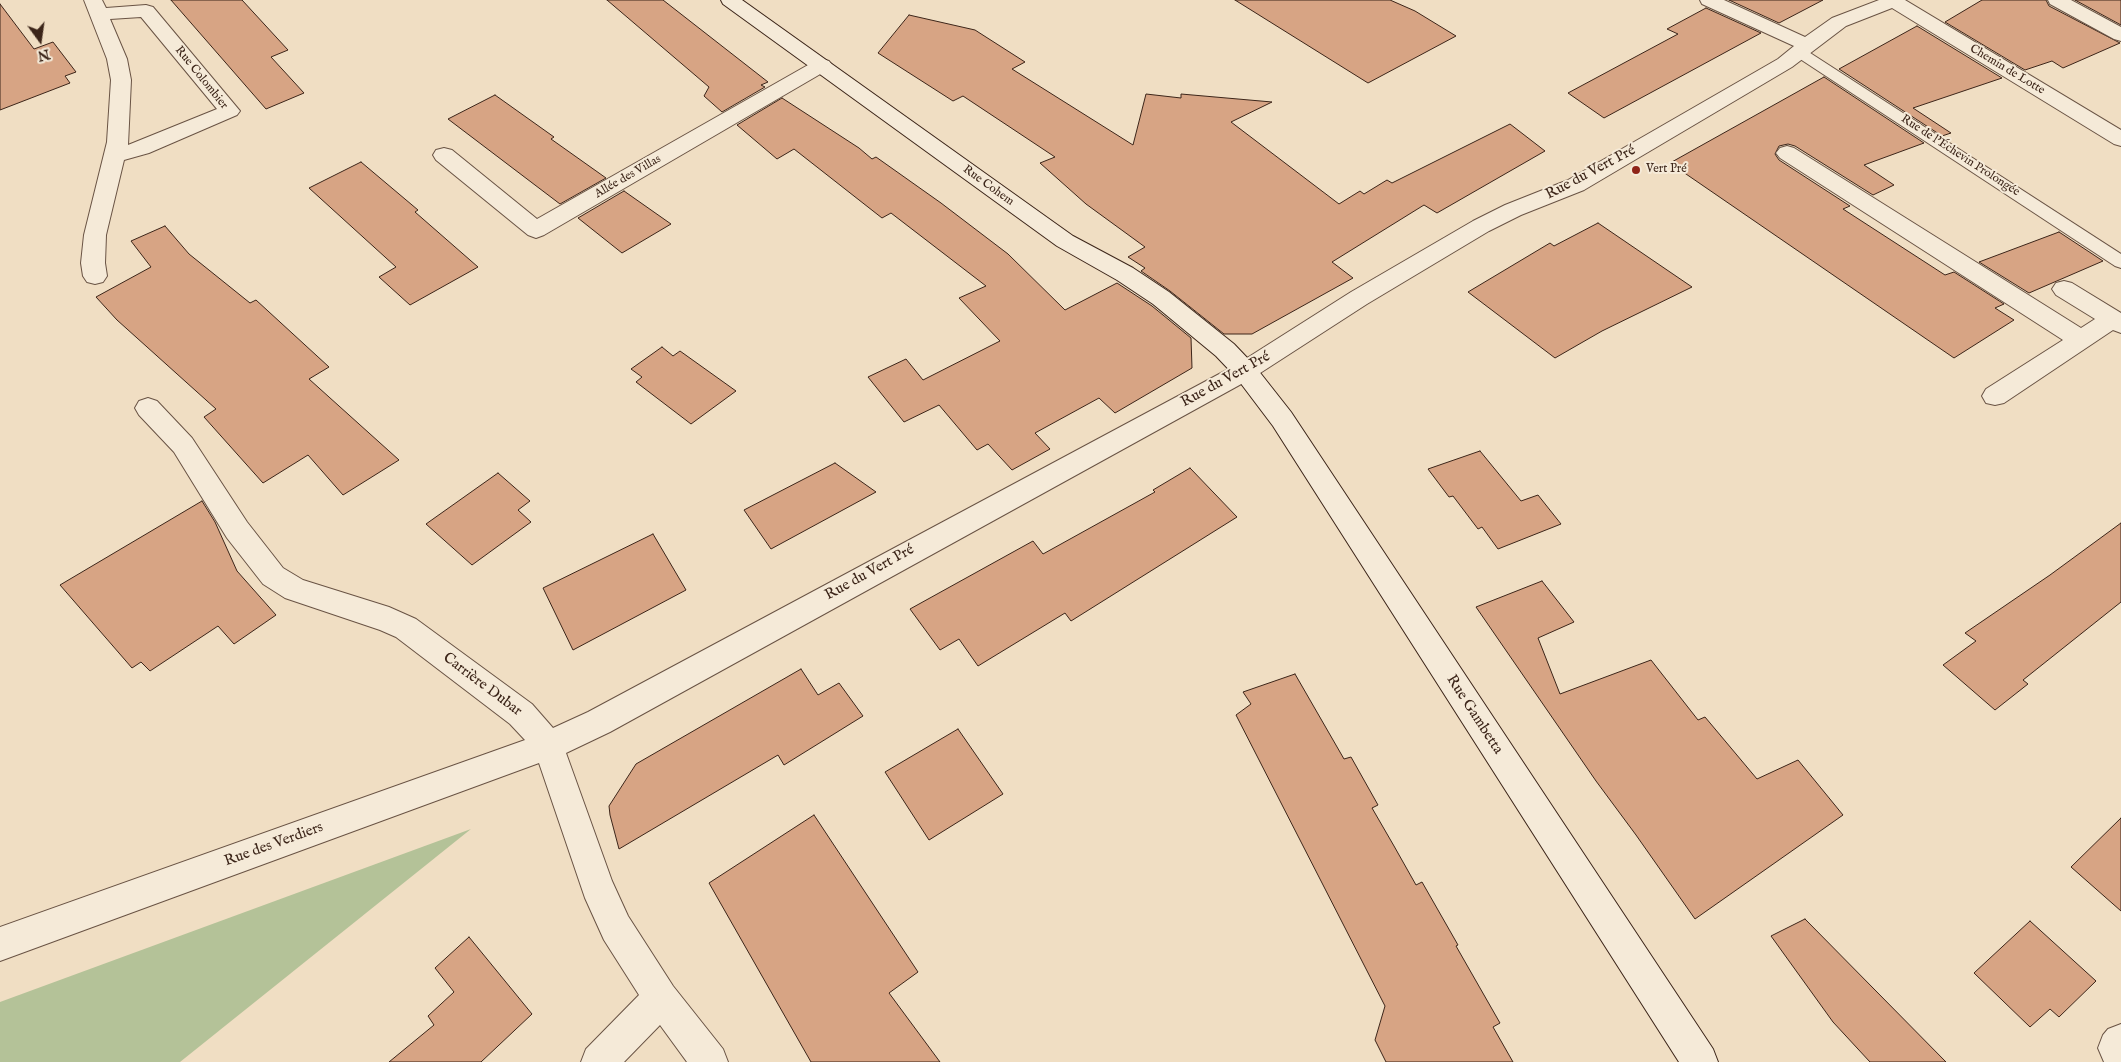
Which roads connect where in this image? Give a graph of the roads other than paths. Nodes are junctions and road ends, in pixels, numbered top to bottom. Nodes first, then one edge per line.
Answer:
1 (730, 0) edge
2 (1708, 0) edge
3 (1894, 0) edge
4 (2057, 0) edge
5 (96, 7) edge
6 (2121, 36) edge
7 (1803, 48) junction
8 (822, 65) junction
9 (2121, 139) edge
10 (1787, 153) dead end
11 (116, 155) junction
12 (444, 155) dead end
13 (2121, 262) edge
14 (95, 276) dead end
15 (2064, 289) dead end
16 (2117, 322) edge
17 (2081, 340) junction
18 (1245, 371) junction
19 (1995, 396) dead end
20 (148, 408) dead end
21 (547, 746) junction
22 (0, 944) edge
23 (661, 998) junction
24 (2121, 1042) edge
25 (2121, 1060) edge
26 (599, 1062) edge
27 (710, 1062) edge
28 (1700, 1062) edge

1 - 8 street, Rue Cohem
2 - 7 street
3 - 7 street, Rue du Vert Pré
3 - 9 street, Chemin de Lotte
4 - 6 street
5 - 11 street, Rue Colombier
5 - 11 street, Rue Colombier
7 - 13 lane, Rue de l'Échevin Prolongée
7 - 18 street, Rue du Vert Pré
8 - 12 street, Allée des Villas
8 - 18 street, Rue Cohem
10 - 17 street
11 - 14 street, Rue Colombier
15 - 16 street
16 - 17 street
17 - 19 street
18 - 21 street, Rue du Vert Pré
18 - 28 street, Rue Gambetta
20 - 21 street, Carrière Dubar
21 - 22 street, Rue des Verdiers
21 - 23 street, Carrière Dubar
23 - 26 street
23 - 27 street, Carrière Dubar
24 - 25 street

